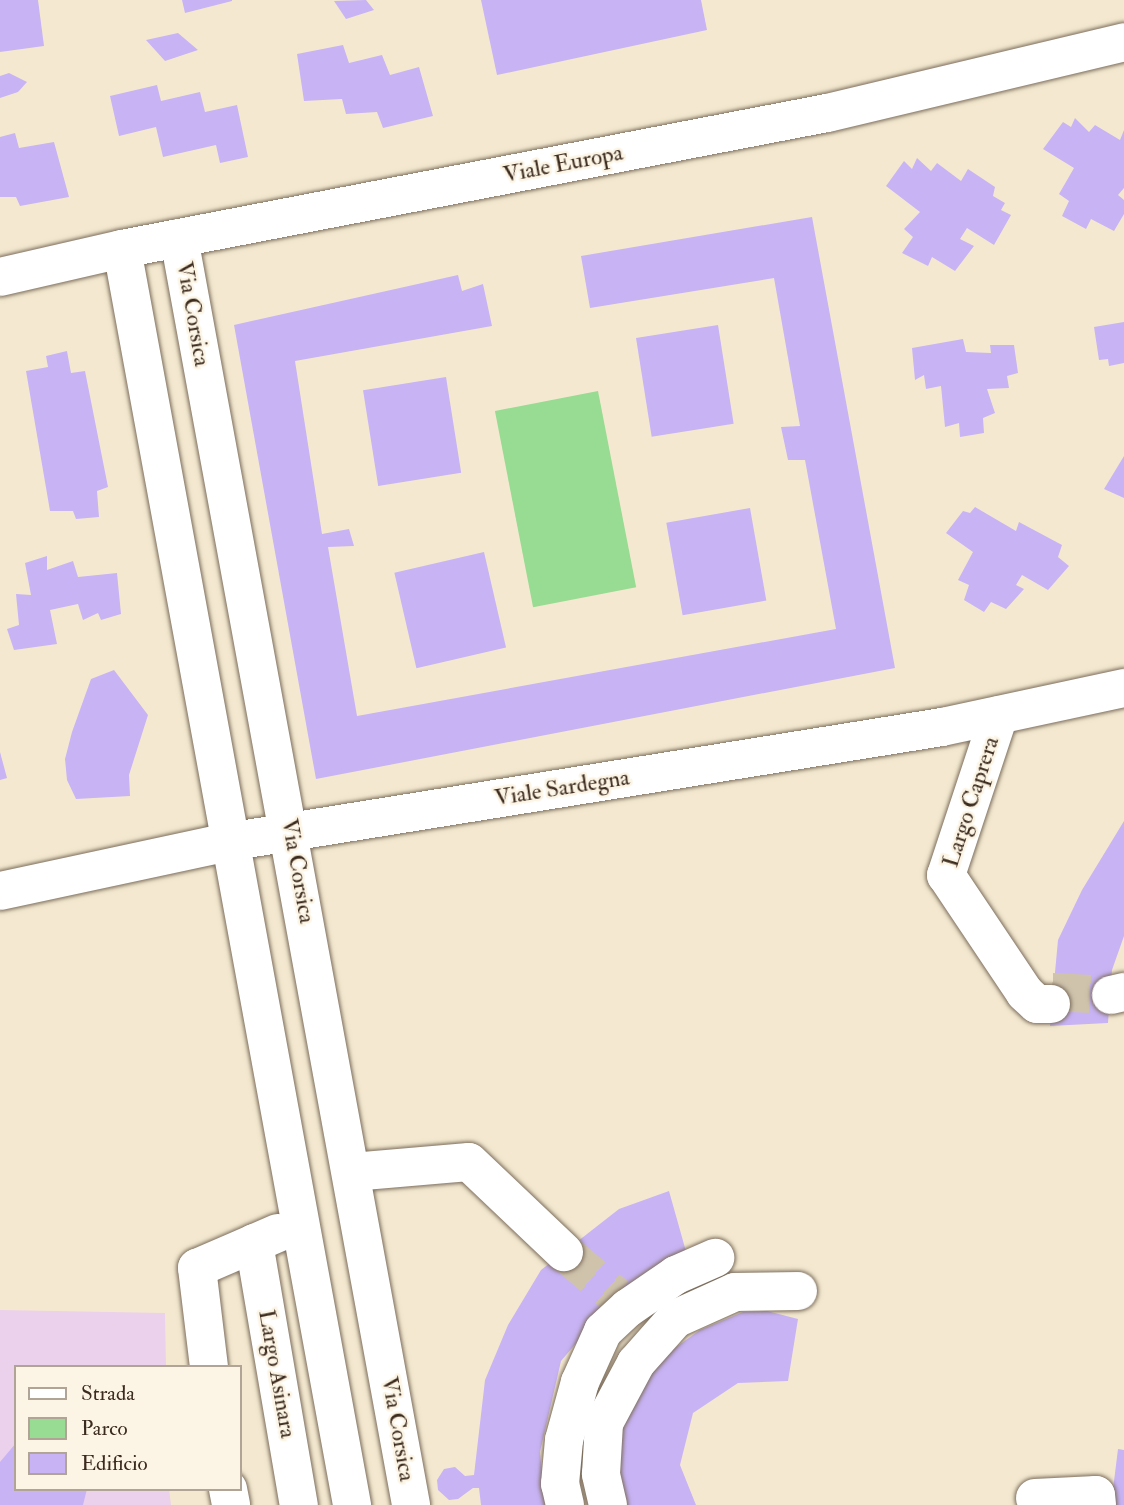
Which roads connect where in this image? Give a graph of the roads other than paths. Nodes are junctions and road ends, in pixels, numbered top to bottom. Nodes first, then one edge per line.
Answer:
1 (1124, 41) edge
2 (179, 237) junction
3 (122, 249) junction
4 (0, 277) edge
5 (1124, 688) edge
6 (999, 715) junction
7 (290, 832) junction
8 (228, 842) junction
9 (0, 891) edge
10 (1043, 997) dead end
11 (352, 1172) junction
12 (299, 1224) junction
13 (254, 1244) junction
14 (564, 1252) tunnel mouth
15 (715, 1258) dead end
16 (798, 1291) dead end
17 (622, 1302) junction
18 (657, 1339) junction
19 (209, 1365) edge
20 (299, 1505) edge
21 (352, 1505) edge
22 (411, 1505) edge
23 (565, 1505) edge
24 (608, 1505) edge

1 - 2 street, Viale Europa
2 - 3 street, Viale Europa
2 - 7 street, Via Corsica
3 - 4 street, Viale Europa
3 - 8 street
5 - 6 street, Viale Sardegna
6 - 7 street, Viale Sardegna
6 - 10 street, Largo Caprera
7 - 8 street, Viale Sardegna
7 - 11 street, Via Corsica
8 - 9 street, Viale Sardegna
8 - 12 street
11 - 14 street
11 - 22 street, Via Corsica
12 - 13 street
12 - 21 street
13 - 19 street
13 - 20 street, Largo Asinara
15 - 17 street
16 - 18 street
17 - 18 street
17 - 23 street
18 - 24 street

